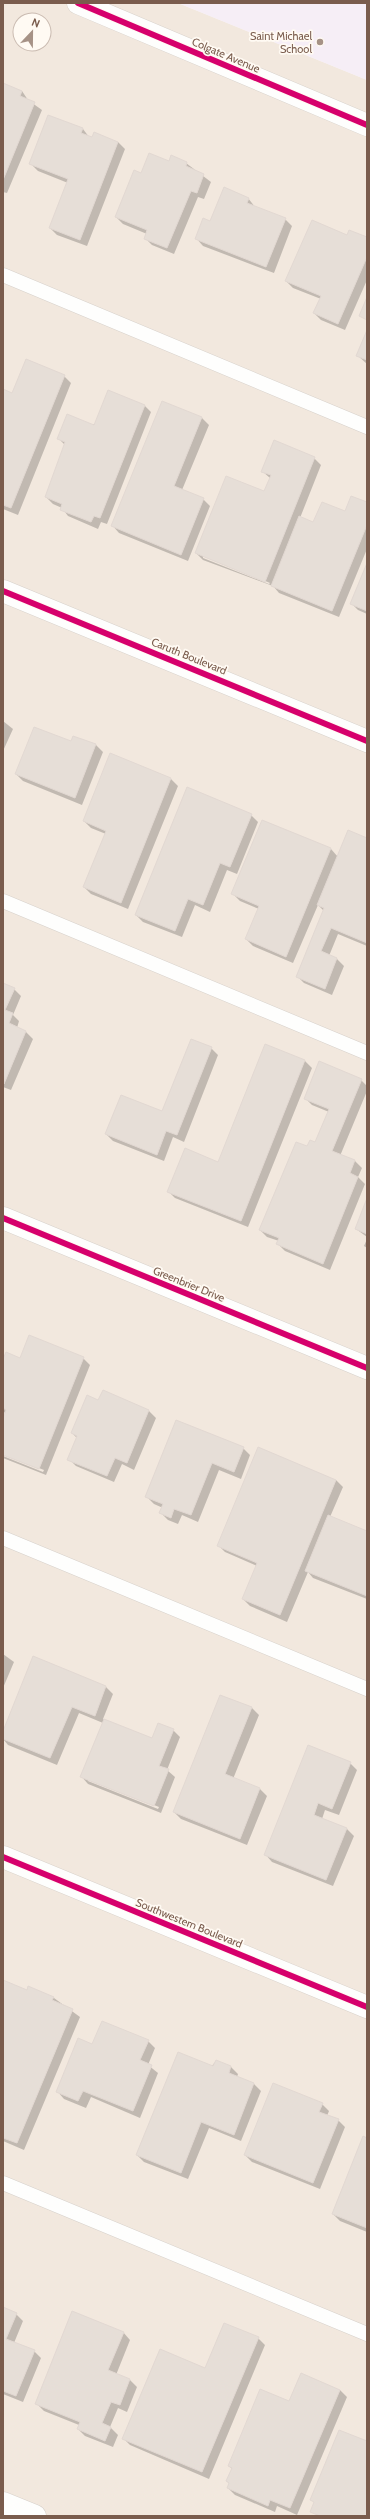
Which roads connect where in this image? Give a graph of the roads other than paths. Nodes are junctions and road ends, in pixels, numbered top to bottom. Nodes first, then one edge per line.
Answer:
1 (78, 3) edge
2 (367, 125) edge
3 (3, 275) edge
4 (367, 427) edge
5 (3, 591) edge
6 (367, 741) edge
7 (3, 901) edge
8 (367, 1053) edge
9 (3, 1218) edge
10 (367, 1368) edge
11 (3, 1538) edge
12 (367, 1689) edge
13 (3, 1857) edge
14 (367, 2006) edge
15 (3, 2183) edge
16 (367, 2334) edge
17 (3, 2503) edge
18 (35, 2516) edge

1 - 2 street, Colgate Avenue
3 - 4 lane
5 - 6 street, Caruth Boulevard
7 - 8 lane
9 - 10 street, Greenbrier Drive
11 - 12 lane
13 - 14 street, Southwestern Boulevard
15 - 16 lane
17 - 18 street

